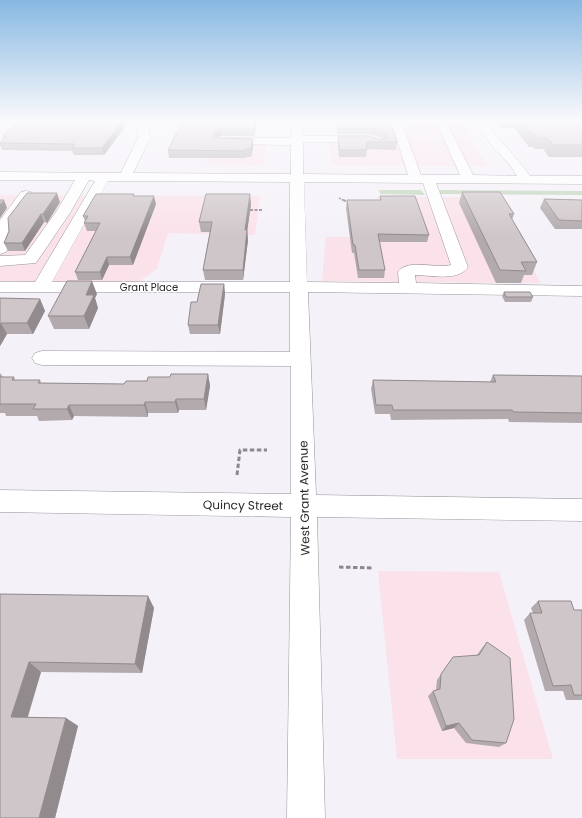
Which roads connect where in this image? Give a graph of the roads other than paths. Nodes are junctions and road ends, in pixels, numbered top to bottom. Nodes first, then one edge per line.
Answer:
1 (134, 159) edge
2 (297, 159) edge
3 (413, 159) edge
4 (459, 159) edge
5 (512, 159) edge
6 (388, 166) dead end
7 (0, 176) edge
8 (84, 177) junction
9 (104, 177) junction
10 (125, 177) junction
11 (297, 179) junction
12 (394, 179) junction
13 (422, 179) junction
14 (470, 180) junction
15 (527, 180) junction
16 (582, 180) edge
17 (27, 194) edge
18 (0, 249) edge
19 (0, 260) edge
20 (0, 287) edge
21 (41, 287) junction
22 (298, 287) junction
23 (408, 289) junction
24 (582, 291) edge
25 (42, 358) dead end
26 (299, 359) junction
27 (0, 501) edge
28 (304, 506) junction
29 (582, 510) edge
30 (306, 818) edge

1 - 10 street
2 - 11 street, West Grant Avenue
3 - 13 street
4 - 14 street
5 - 15 street
6 - 12 street
7 - 8 street
8 - 9 street
8 - 19 street
9 - 10 street
9 - 21 street
10 - 11 street
11 - 12 street
11 - 22 street, West Grant Avenue
12 - 13 street
13 - 14 street
13 - 23 street
14 - 15 street
15 - 16 street
17 - 18 street
20 - 21 street, Grant Place
21 - 22 street, Grant Place
22 - 23 street, Grant Place
22 - 26 street, West Grant Avenue
23 - 24 street, Grant Place
25 - 26 street
26 - 28 street, West Grant Avenue
27 - 28 street, Quincy Street
28 - 29 street, Quincy Street
28 - 30 street, West Grant Avenue

